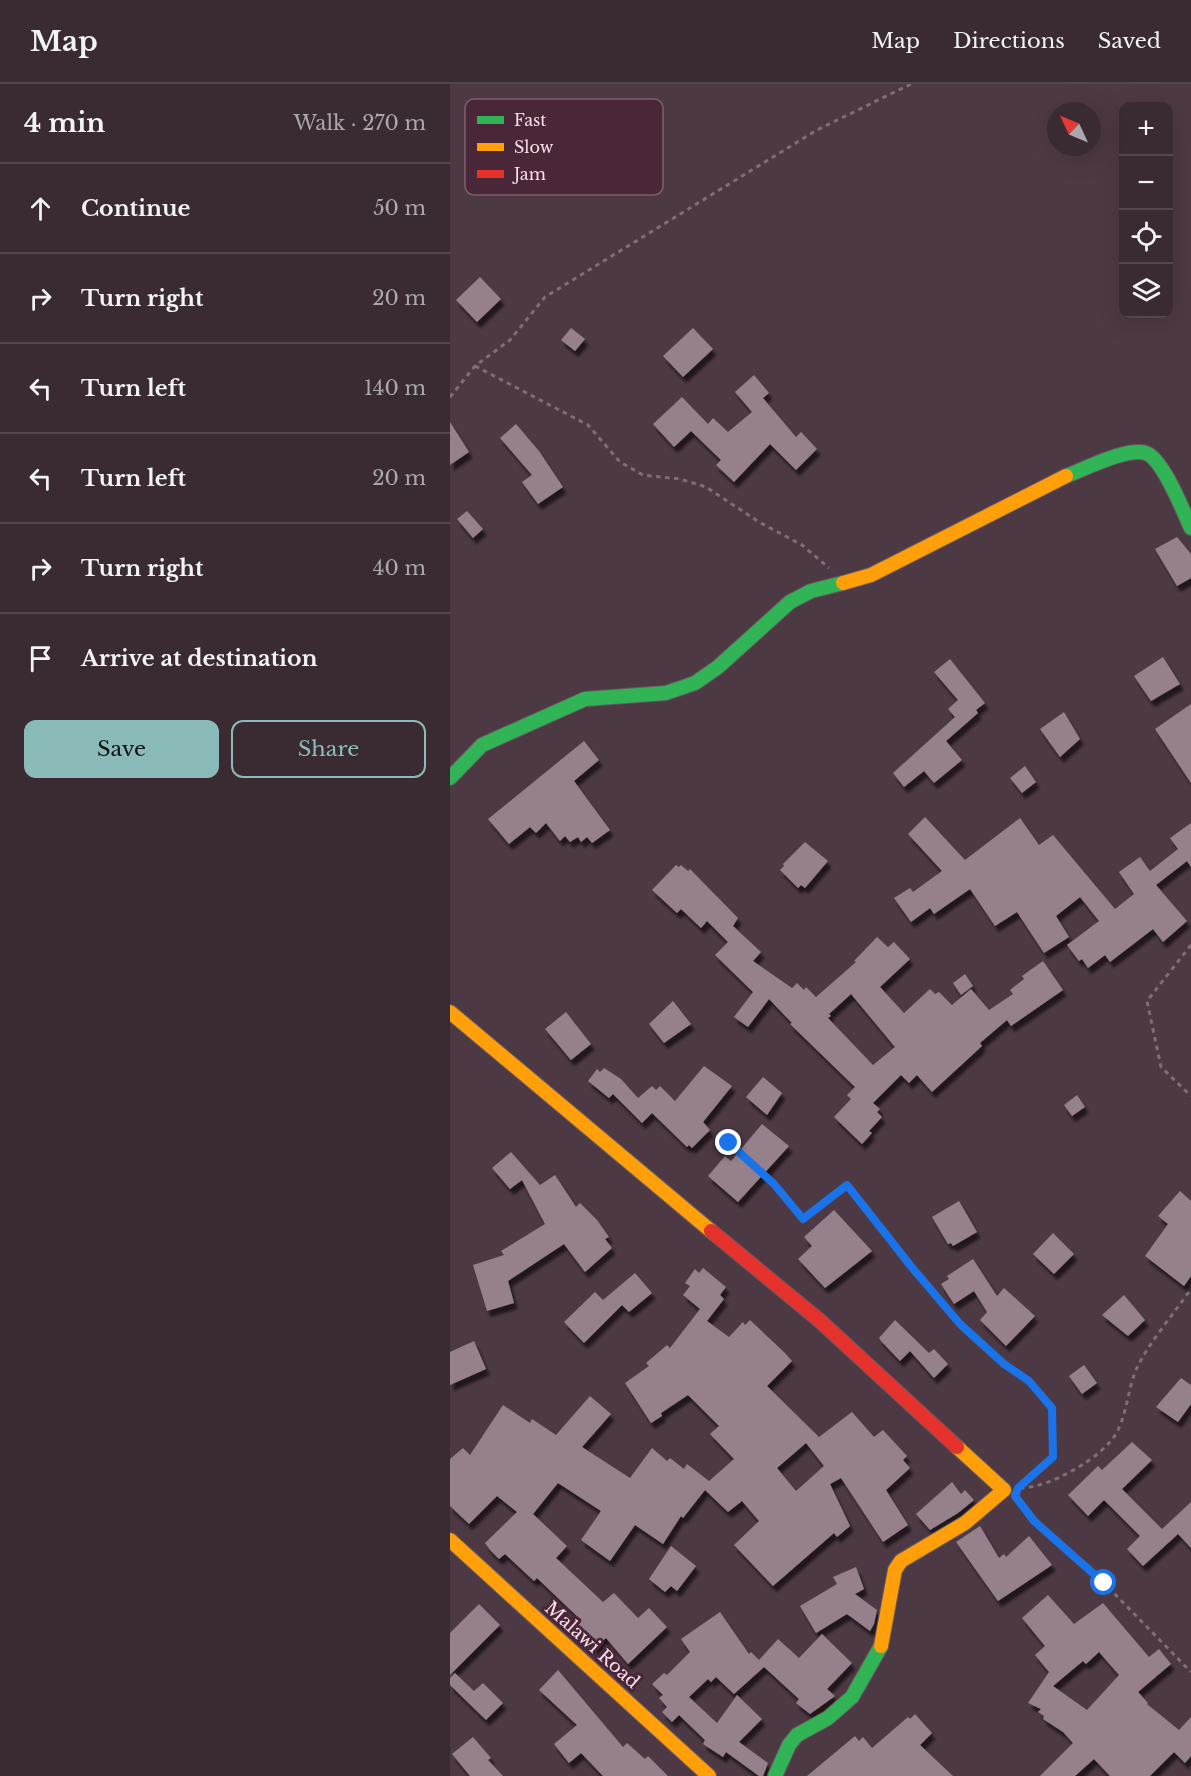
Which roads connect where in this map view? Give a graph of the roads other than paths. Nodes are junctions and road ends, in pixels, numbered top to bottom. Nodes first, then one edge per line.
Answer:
1 (1191, 528) edge
2 (450, 778) edge
3 (450, 1012) edge
4 (450, 1540) edge
5 (709, 1776) edge
6 (775, 1776) edge

1 - 2 street
3 - 6 street
4 - 5 street, Malawi Road

